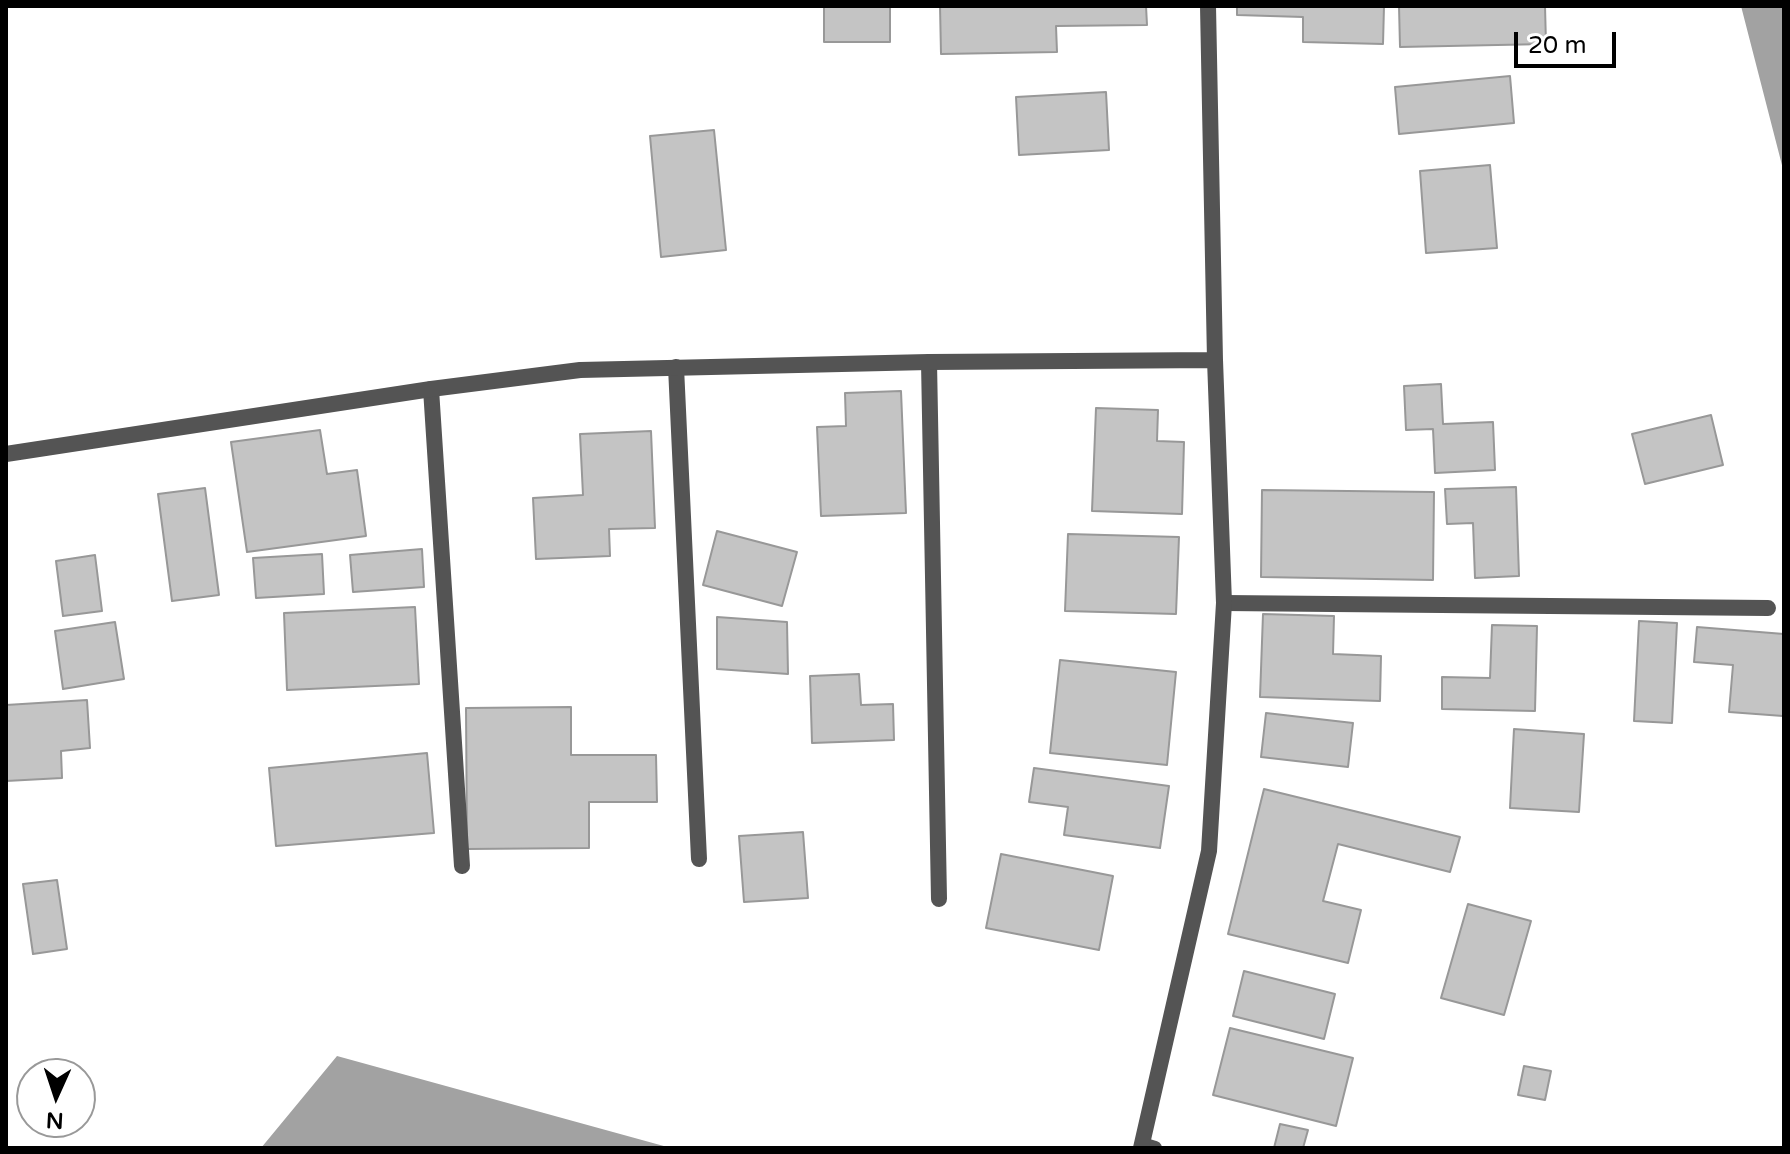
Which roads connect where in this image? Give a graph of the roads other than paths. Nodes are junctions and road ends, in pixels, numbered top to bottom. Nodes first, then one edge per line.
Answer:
1 (1208, 6) edge
2 (1215, 360) junction
3 (929, 362) junction
4 (676, 367) junction
5 (431, 389) junction
6 (6, 454) edge
7 (1224, 603) junction
8 (1768, 608) dead end
9 (699, 859) dead end
10 (462, 866) dead end
11 (939, 899) dead end
12 (1146, 1147) edge

1 - 2 street
2 - 3 street
2 - 7 street
3 - 4 street
3 - 11 street
4 - 5 street
4 - 9 street
5 - 6 street
5 - 10 street
7 - 8 street
7 - 12 street

